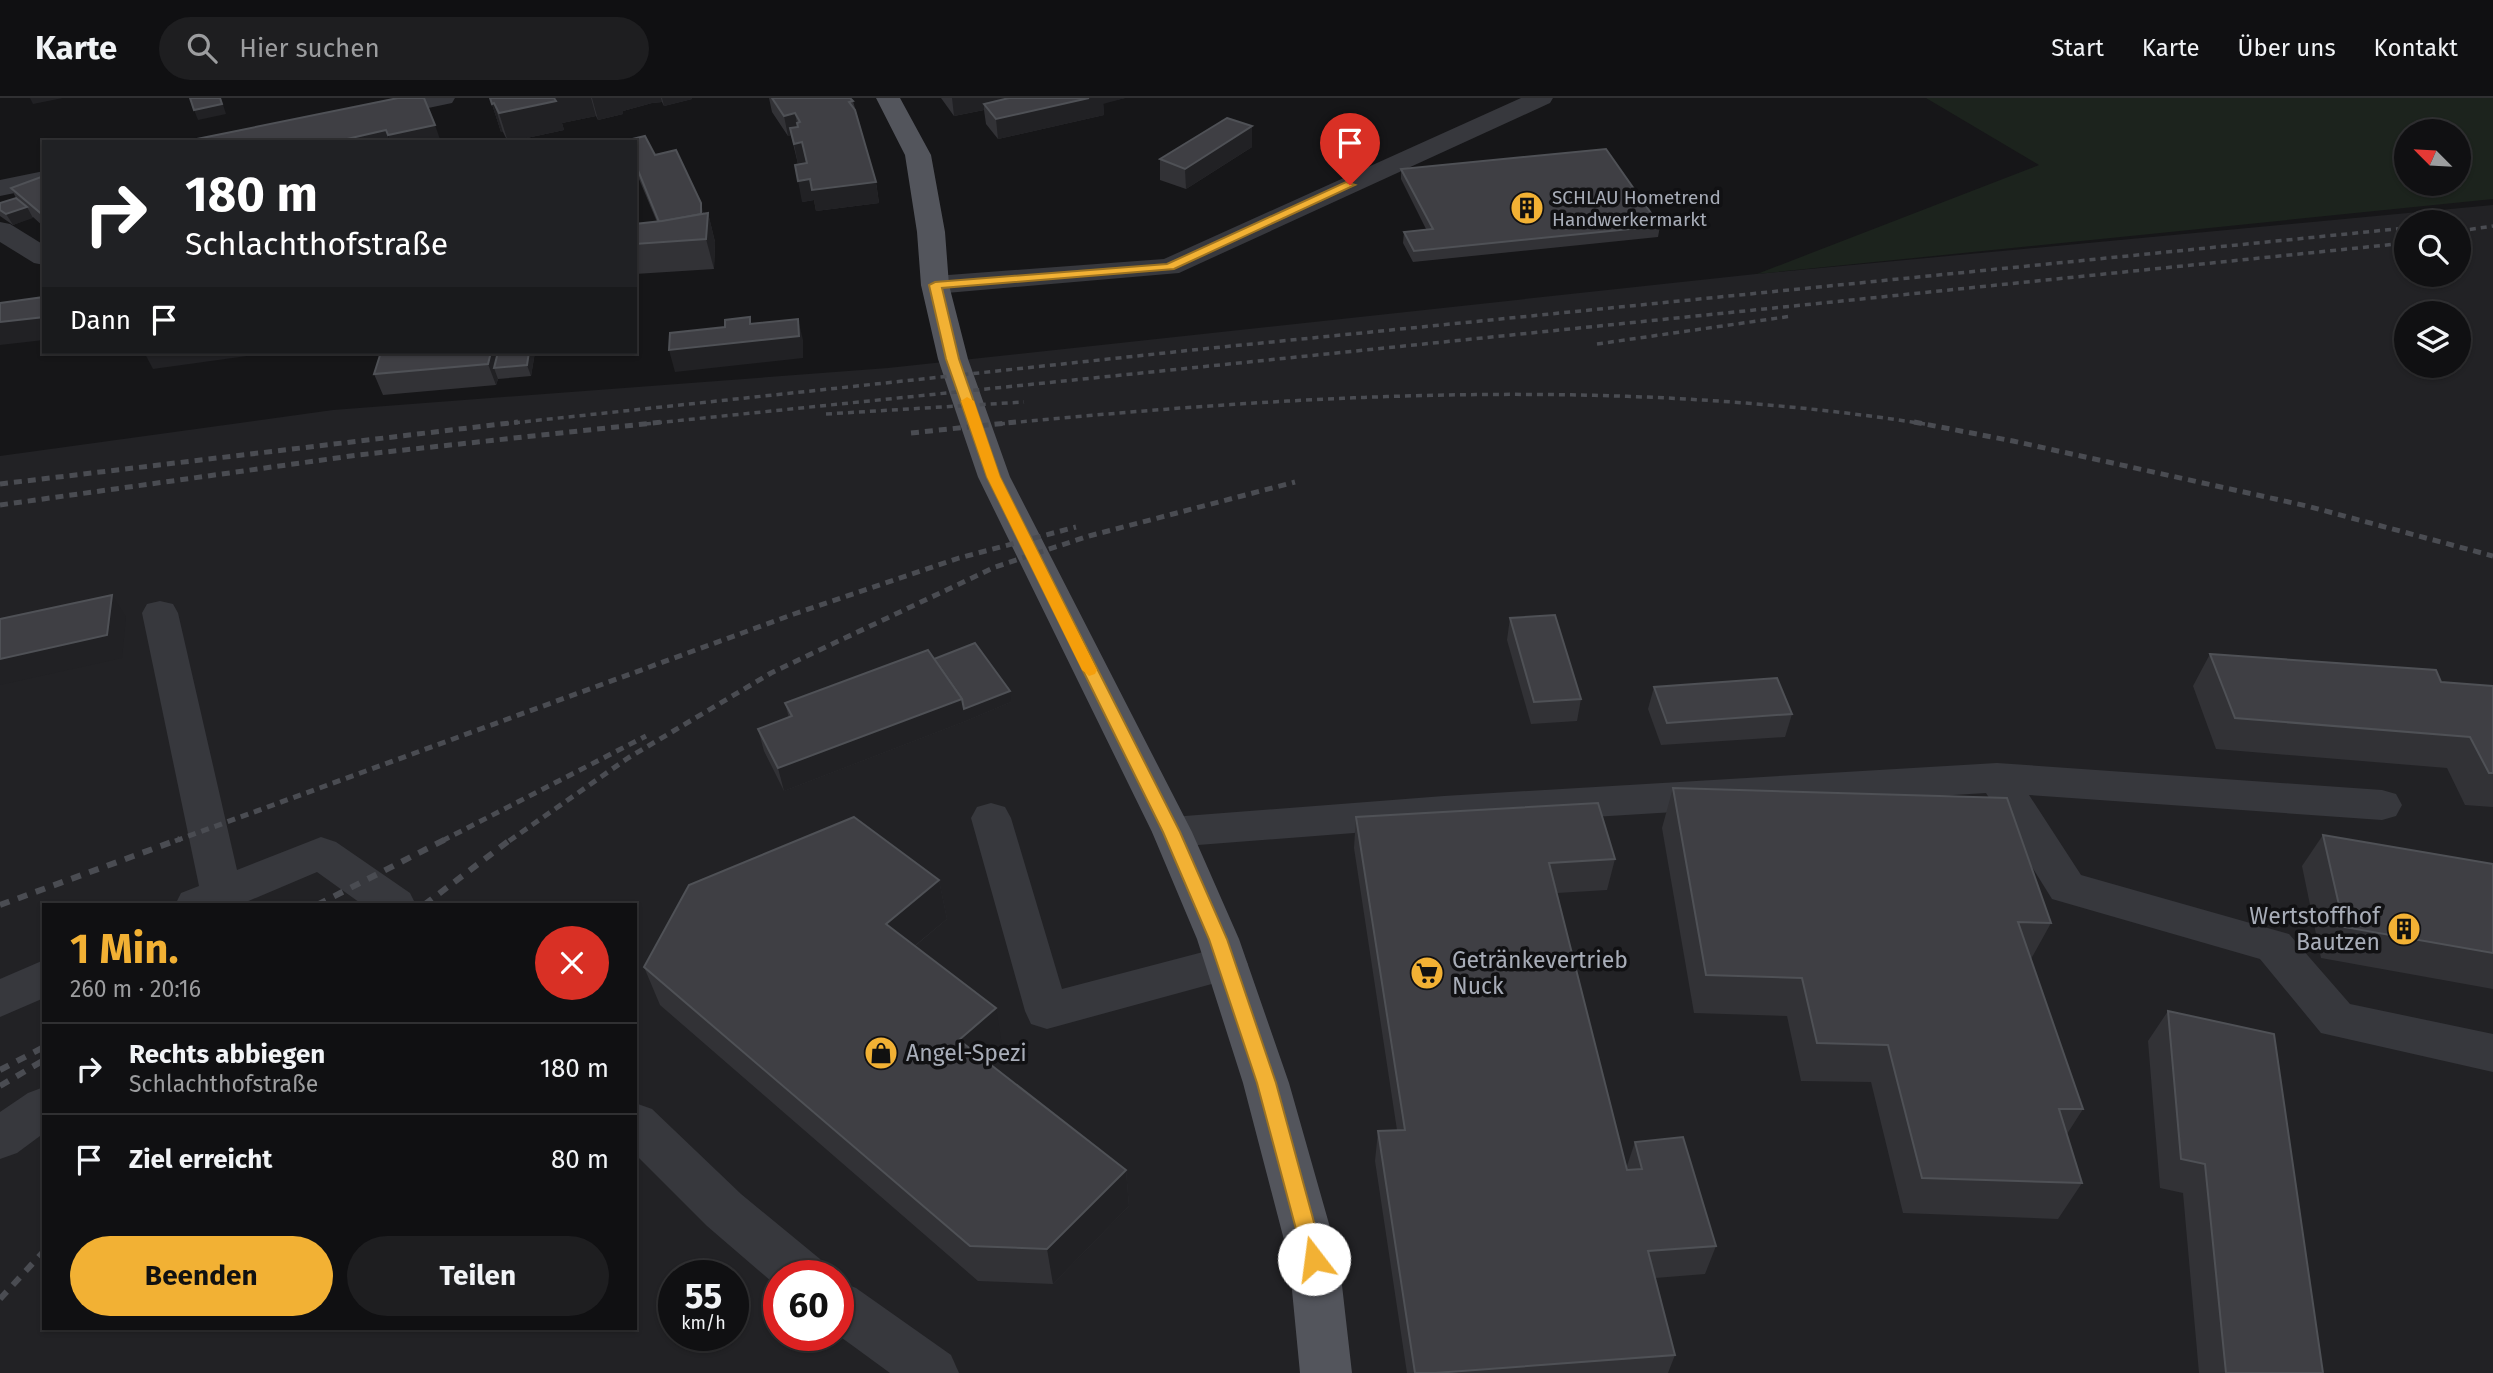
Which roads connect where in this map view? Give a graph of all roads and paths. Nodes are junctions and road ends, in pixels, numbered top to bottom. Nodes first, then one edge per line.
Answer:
1 (443, 98) edge
2 (888, 98) edge
3 (1541, 98) edge
4 (348, 117) edge
5 (42, 179) edge
6 (0, 188) edge
7 (0, 230) edge
8 (42, 256) edge
9 (935, 285) junction
10 (160, 612) dead end
11 (1997, 778) junction
12 (2382, 805) dead end
13 (991, 818) dead end
14 (1172, 832) junction
15 (209, 899) edge
16 (378, 901) edge
17 (1226, 964) junction
18 (42, 979) edge
19 (0, 999) edge
20 (2493, 1053) edge
21 (42, 1108) edge
22 (637, 1125) edge
23 (0, 1138) edge
24 (783, 1260) edge
25 (854, 1316) edge
26 (933, 1373) edge
27 (1326, 1373) edge

1 - 4 street
2 - 9 main road
3 - 9 street
5 - 6 street
7 - 8 street
9 - 14 main road
10 - 15 street
11 - 12 street
11 - 14 street
11 - 20 street
13 - 17 street
14 - 17 main road
15 - 16 street
17 - 27 main road
18 - 19 street
21 - 23 street
22 - 24 street
25 - 26 street

